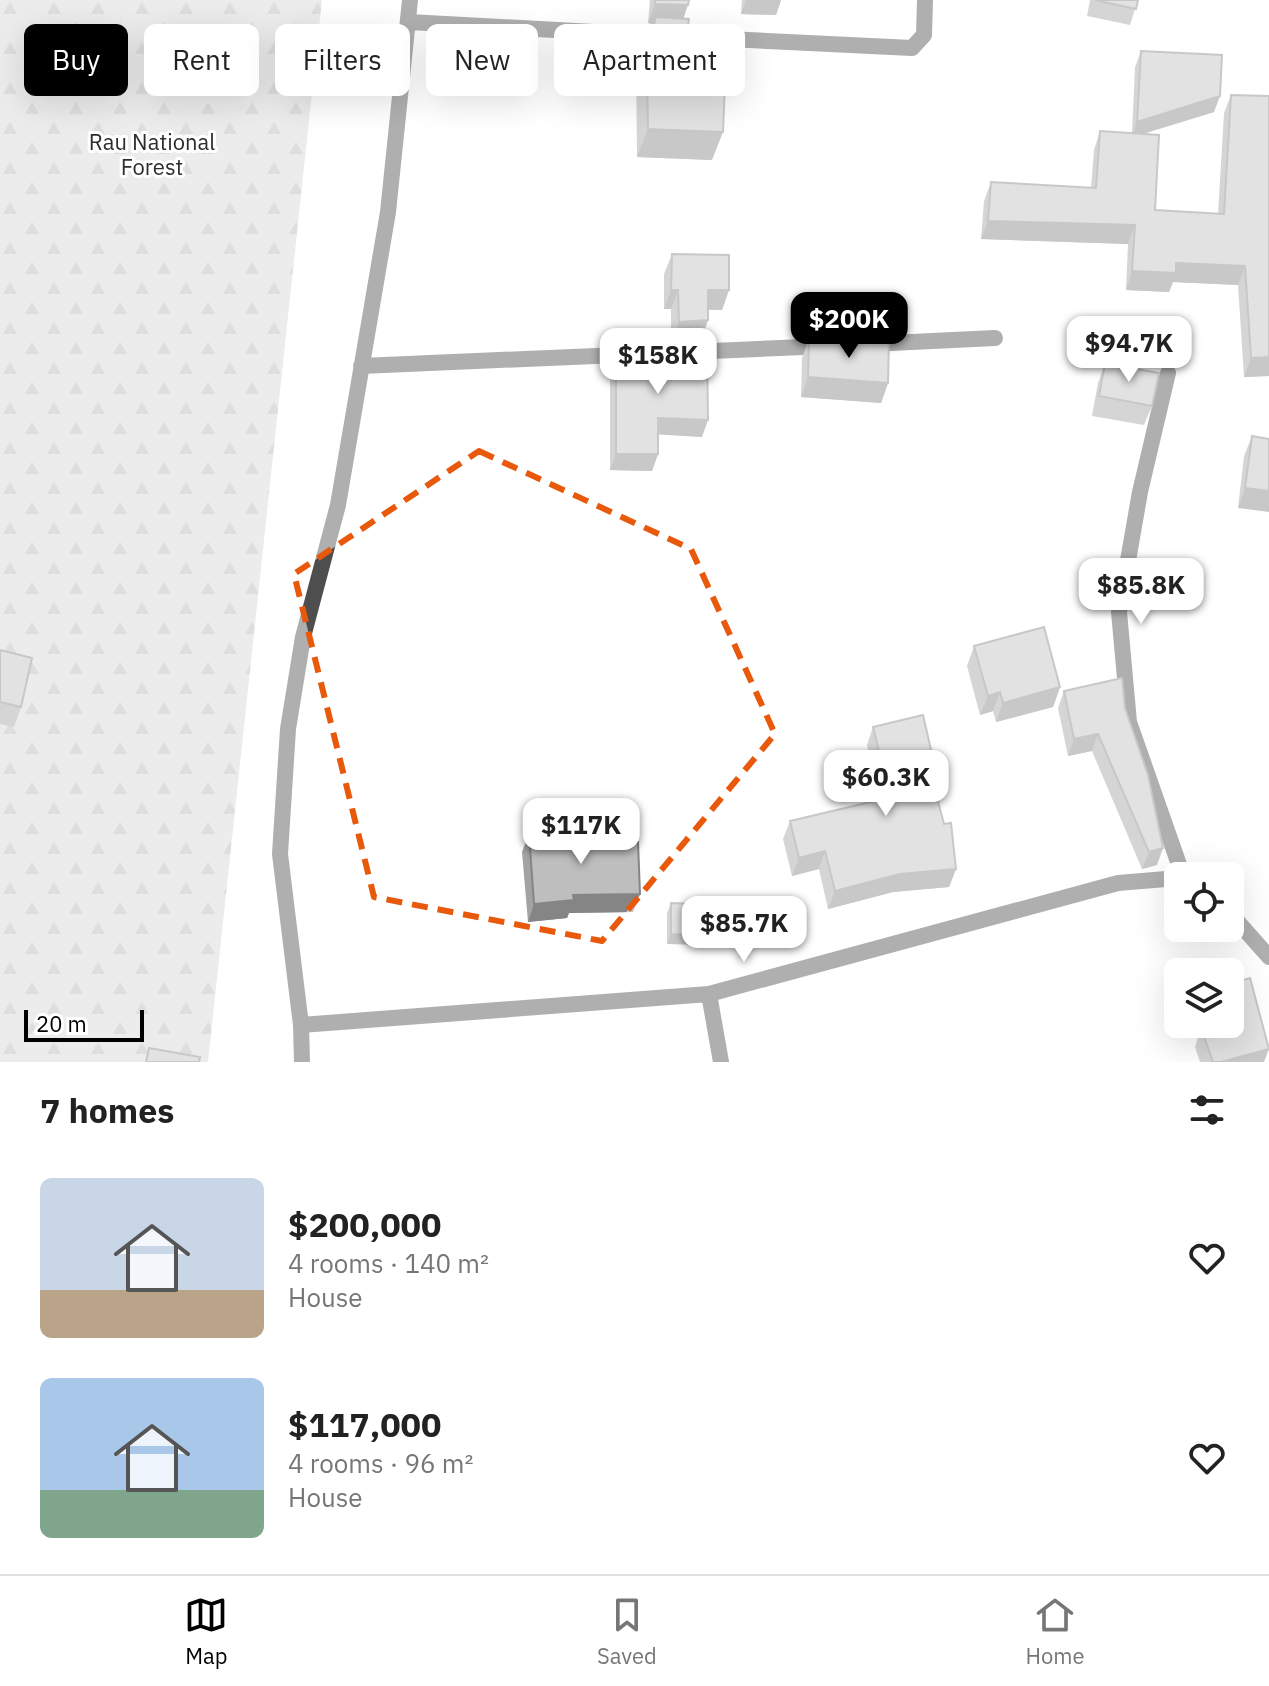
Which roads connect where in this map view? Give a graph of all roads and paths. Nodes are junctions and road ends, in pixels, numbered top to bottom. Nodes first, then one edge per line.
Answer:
1 (410, 0) edge
2 (925, 0) edge
3 (409, 22) junction
4 (995, 338) dead end
5 (361, 366) junction
6 (1168, 373) dead end
7 (1175, 862) edge
8 (1164, 879) edge
9 (1244, 929) edge
10 (1269, 957) edge
11 (709, 994) junction
12 (301, 1025) junction
13 (302, 1062) edge
14 (721, 1062) edge

1 - 3 street
2 - 3 street
3 - 5 street
4 - 5 street
5 - 12 street
6 - 7 street
8 - 11 street
9 - 10 street
11 - 12 street
11 - 14 street
12 - 13 street

